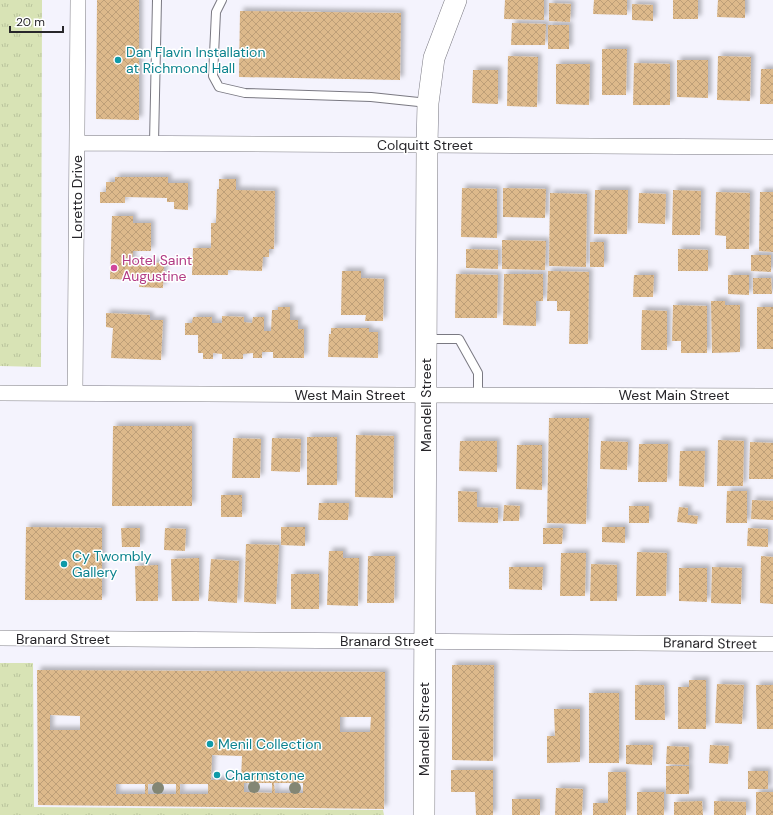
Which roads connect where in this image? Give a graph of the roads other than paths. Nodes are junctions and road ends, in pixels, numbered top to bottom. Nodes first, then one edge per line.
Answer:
1 (78, 0) edge
2 (157, 0) edge
3 (222, 0) edge
4 (456, 0) edge
5 (428, 103) junction
6 (77, 143) junction
7 (154, 143) junction
8 (427, 145) junction
9 (773, 147) edge
10 (426, 339) junction
11 (0, 393) edge
12 (75, 394) junction
13 (426, 395) junction
14 (478, 395) junction
15 (773, 396) edge
16 (0, 638) edge
17 (425, 641) junction
18 (773, 644) edge
19 (424, 815) edge

1 - 6 street, Loretto Drive
2 - 7 lane
3 - 5 lane
4 - 5 street, Mandell Street
5 - 8 street, Mandell Street
6 - 7 street, Colquitt Street
6 - 12 street, Loretto Drive
7 - 8 street, Colquitt Street
8 - 9 street, Colquitt Street
8 - 10 street, Mandell Street
10 - 13 street, Mandell Street
10 - 14 lane
11 - 12 street, West Main Street
12 - 13 street, West Main Street
13 - 14 street, West Main Street
13 - 17 street, Mandell Street
14 - 15 street, West Main Street
16 - 17 street, Branard Street
17 - 18 street, Branard Street
17 - 19 street, Mandell Street

